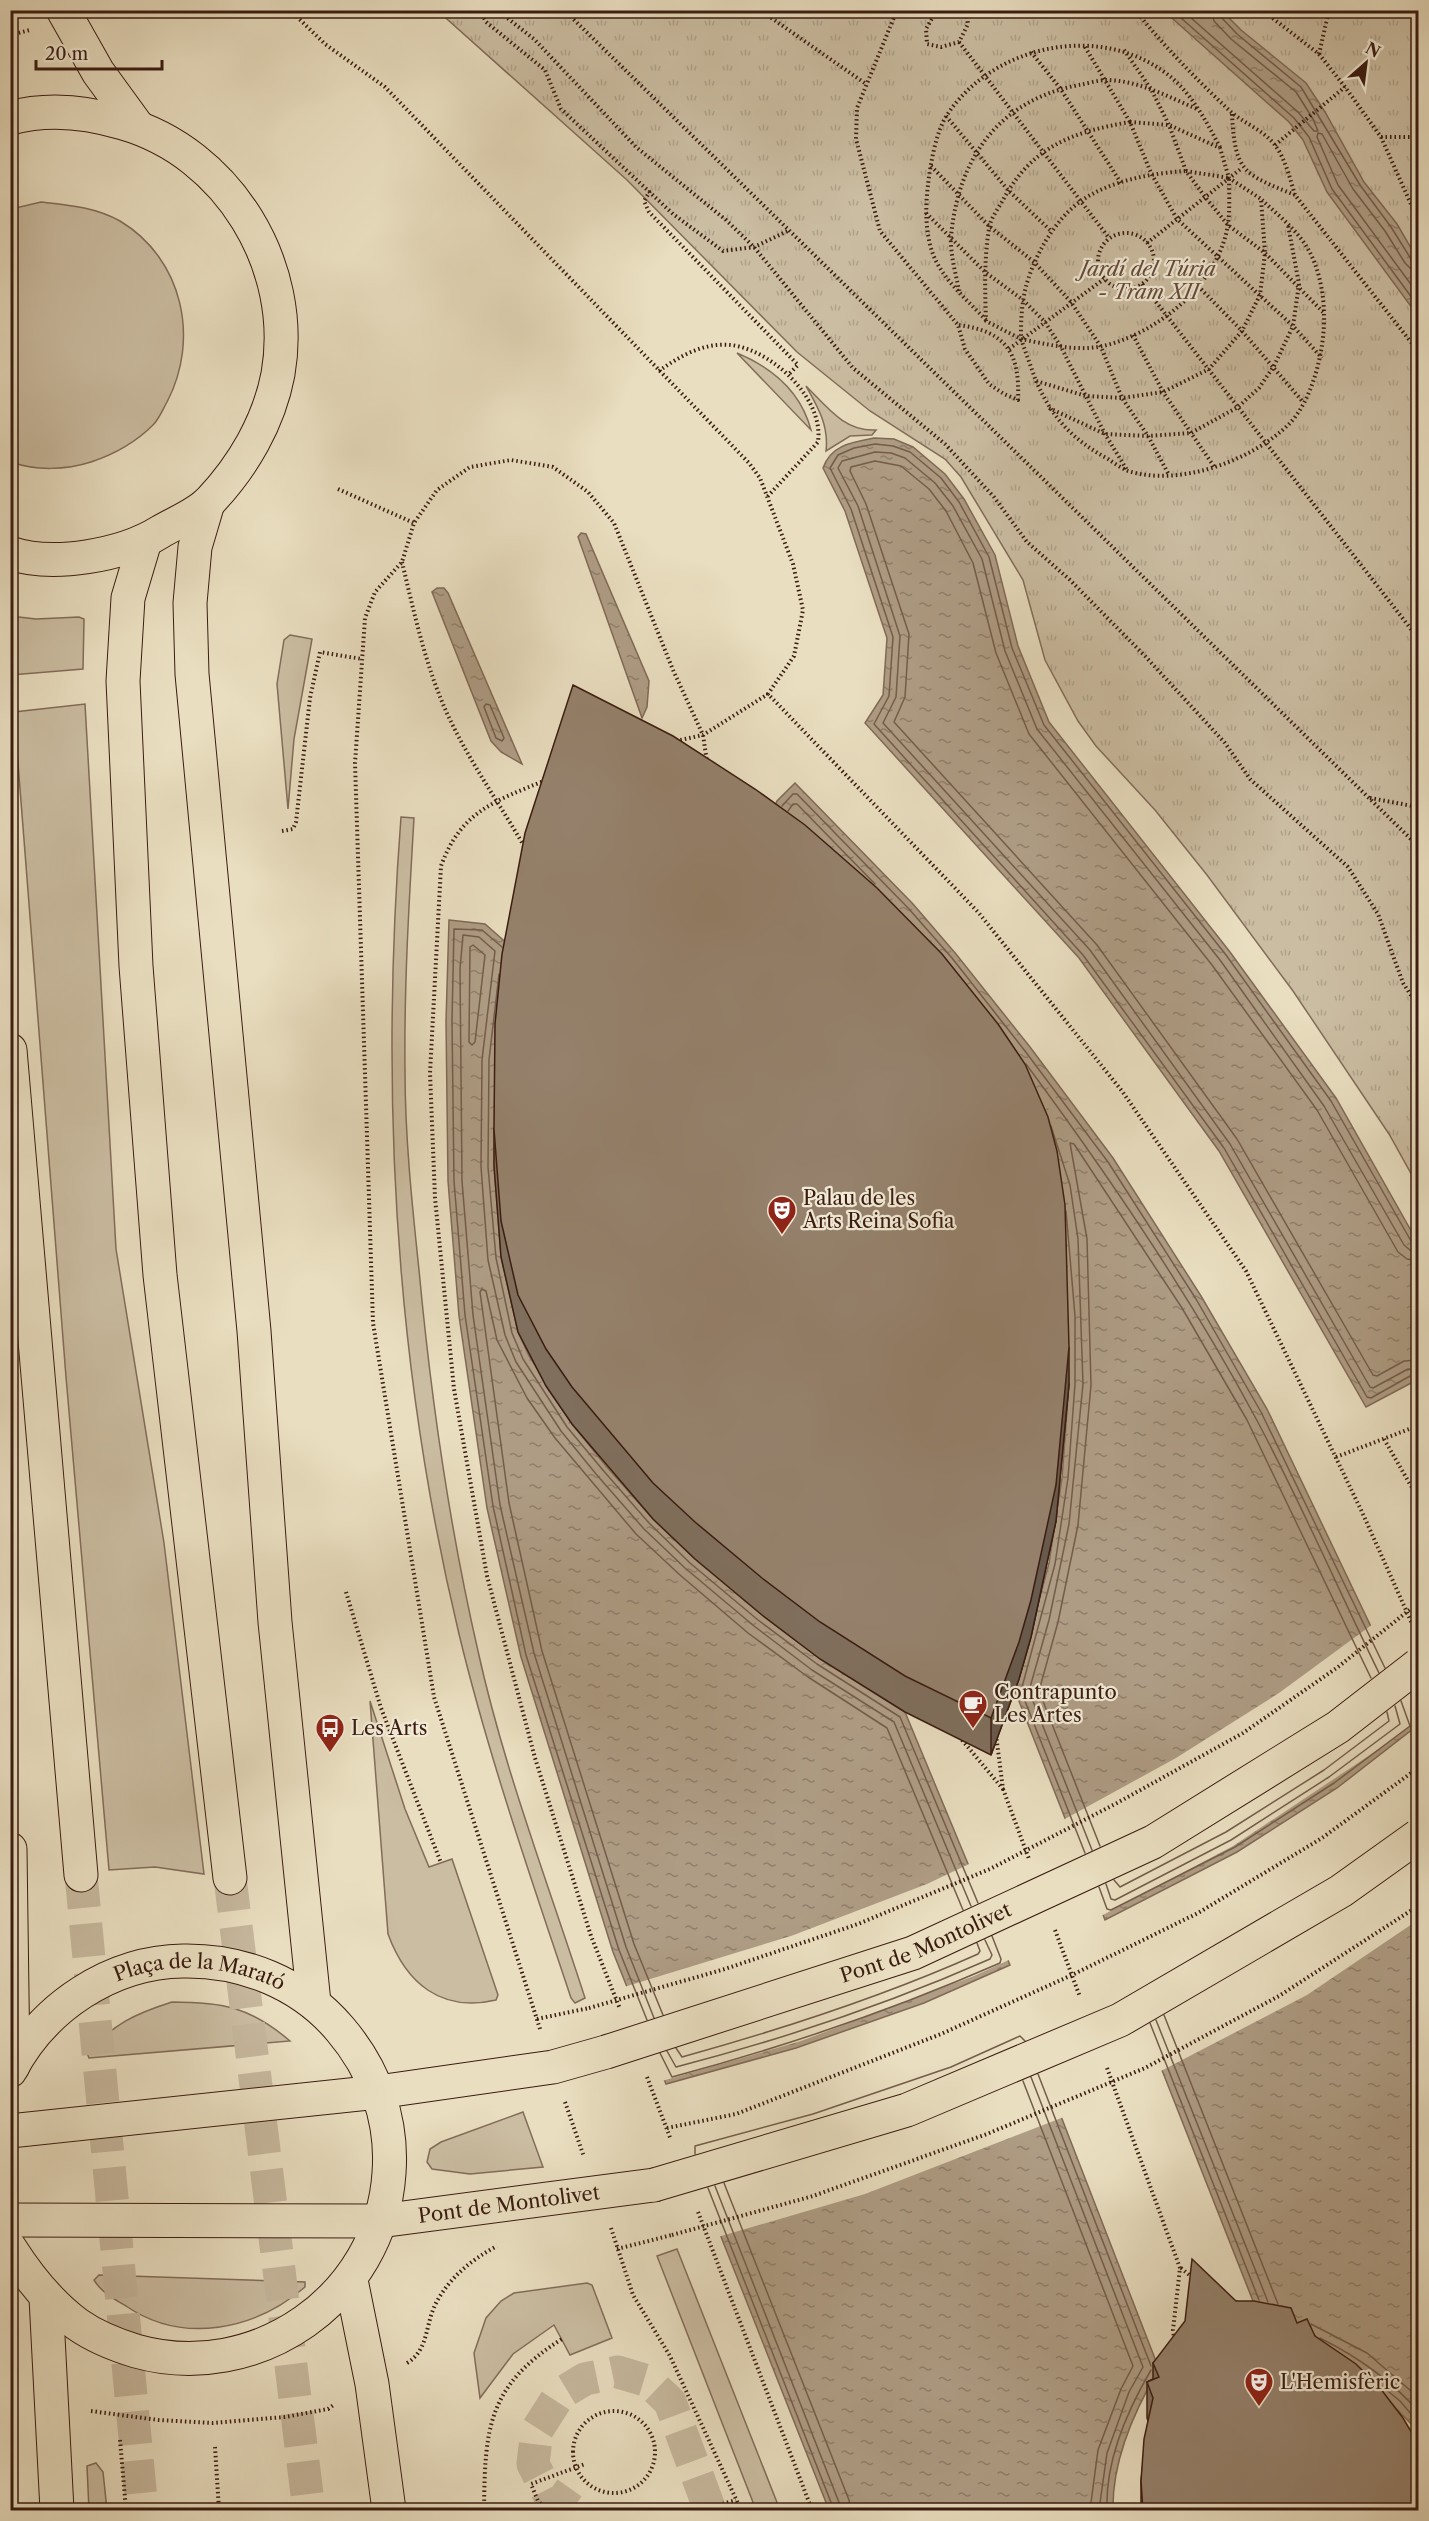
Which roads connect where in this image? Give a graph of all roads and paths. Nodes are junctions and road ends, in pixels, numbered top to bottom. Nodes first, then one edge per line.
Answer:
1 (63, 10) edge
2 (290, 10) edge
3 (480, 10) edge
4 (498, 10) edge
5 (564, 10) edge
6 (760, 10) edge
7 (897, 10) edge
8 (941, 10) edge
9 (966, 10) edge
10 (1135, 10) edge
11 (1262, 10) edge
12 (1329, 10) edge
13 (934, 12) edge
14 (958, 42) junction
15 (1085, 46) junction
16 (1123, 50) junction
17 (1030, 51) junction
18 (1319, 54) junction
19 (983, 75) junction
20 (1106, 80) junction
21 (866, 84) junction
22 (1346, 87) junction
23 (1060, 88) junction
24 (1150, 89) junction
25 (1200, 110) junction
26 (1011, 112) junction
27 (1232, 113) junction
28 (946, 116) junction
29 (10, 118) edge
30 (1130, 122) junction
31 (1169, 125) junction
32 (138, 127) junction
33 (1086, 130) junction
34 (1381, 136) junction
35 (1419, 137) edge
36 (1275, 145) junction
37 (1221, 148) junction
38 (1042, 151) junction
39 (976, 153) junction
40 (930, 165) junction
41 (1242, 168) junction
42 (1186, 171) junction
43 (1151, 173) junction
44 (1229, 178) junction
45 (1121, 183) junction
46 (1008, 189) junction
47 (650, 191) junction
48 (957, 195) junction
49 (1295, 195) junction
50 (1205, 197) junction
51 (1261, 199) junction
52 (1081, 201) junction
53 (925, 212) junction
54 (1177, 219) junction
55 (1419, 220) edge
56 (1288, 224) junction
57 (1228, 225) junction
58 (989, 226) junction
59 (790, 230) junction
60 (1052, 232) junction
61 (1109, 238) junction
62 (951, 239) junction
63 (1147, 243) junction
64 (754, 247) junction
65 (1265, 253) junction
66 (1216, 257) junction
67 (1034, 262) junction
68 (985, 272) junction
69 (1104, 279) junction
70 (1142, 284) junction
71 (1299, 284) junction
72 (1198, 286) junction
73 (959, 292) junction
74 (1260, 296) junction
75 (1023, 300) junction
76 (1071, 302) junction
77 (1324, 313) junction
78 (1168, 317) junction
79 (986, 321) junction
80 (1045, 322) junction
81 (958, 325) junction
82 (1293, 326) junction
83 (1242, 332) junction
84 (1133, 335) junction
85 (1021, 339) junction
86 (1061, 347) junction
87 (1101, 347) junction
88 (1009, 349) junction
89 (1419, 351) edge
90 (1322, 358) junction
91 (1274, 366) junction
92 (1209, 369) junction
93 (659, 371) junction
94 (788, 375) junction
95 (1036, 381) junction
96 (1163, 392) junction
97 (1086, 396) junction
98 (1122, 398) junction
99 (1303, 402) junction
100 (1238, 407) junction
101 (1048, 408) junction
102 (1191, 434) junction
103 (1105, 435) junction
104 (1148, 436) junction
105 (1266, 442) junction
106 (1215, 468) junction
107 (1128, 471) junction
108 (1169, 475) junction
109 (338, 489) dead end
110 (767, 497) junction
111 (208, 503) junction
112 (414, 523) junction
113 (145, 541) junction
114 (10, 553) edge
115 (402, 562) junction
116 (1419, 638) edge
117 (363, 658) junction
118 (768, 694) junction
119 (703, 735) junction
120 (669, 743) edge
121 (709, 773) edge
122 (549, 779) edge
123 (1370, 798) junction
124 (498, 800) junction
125 (1419, 807) edge
126 (282, 831) dead end
127 (1419, 846) edge
128 (526, 850) edge
129 (1419, 1006) edge
130 (10, 1050) edge
131 (1419, 1435) edge
132 (1384, 1439) junction
133 (1336, 1458) junction
134 (1419, 1498) edge
135 (346, 1592) dead end
136 (1419, 1603) edge
137 (1419, 1638) edge
138 (1419, 1665) edge
139 (996, 1730) edge
140 (960, 1738) edge
141 (1419, 1768) edge
142 (1419, 1836) edge
143 (10, 1849) edge
144 (441, 1863) dead end
145 (81, 1875) tunnel mouth
146 (230, 1878) tunnel mouth
147 (314, 2003) junction
148 (621, 2011) dead end
149 (537, 2019) junction
150 (553, 2067) junction
151 (12, 2069) edge
152 (646, 2075) dead end
153 (378, 2092) junction
154 (667, 2128) junction
155 (10, 2131) edge
156 (675, 2151) dead end
157 (596, 2193) junction
158 (696, 2206) dead end
159 (10, 2220) edge
160 (380, 2222) junction
161 (621, 2223) dead end
162 (610, 2224) junction
163 (600, 2226) dead end
164 (672, 2235) dead end
165 (502, 2244) dead end
166 (10, 2248) edge
167 (616, 2248) junction
168 (351, 2280) junction
169 (1199, 2283) edge
170 (46, 2298) junction
171 (562, 2339) dead end
172 (1175, 2340) edge
173 (412, 2360) dead end
174 (328, 2409) dead end
175 (86, 2410) dead end
176 (120, 2440) dead end
177 (215, 2447) dead end
178 (585, 2464) dead end
179 (575, 2467) junction
180 (736, 2500) junction
181 (57, 2511) edge
182 (126, 2511) edge
183 (219, 2511) edge
184 (389, 2511) edge
185 (484, 2511) edge
186 (548, 2511) edge
187 (701, 2511) edge
188 (741, 2511) edge
189 (812, 2511) edge

1 - 32 main road
2 - 93 path
3 - 47 path
4 - 64 path
5 - 59 path
6 - 21 path
7 - 21 path
8 - 13 path
9 - 14 path
10 - 27 path
11 - 18 path
12 - 18 path
13 - 14 path
14 - 19 path
15 - 16 path
15 - 17 path
15 - 20 path
16 - 24 path
16 - 25 path
17 - 19 path
17 - 23 path
18 - 22 path
19 - 26 path
19 - 28 path
20 - 23 path
20 - 24 path
20 - 30 path
21 - 81 path
22 - 34 path
22 - 36 path
23 - 26 path
23 - 33 path
24 - 25 path
24 - 31 path
25 - 37 path
26 - 38 path
26 - 39 path
27 - 36 path
27 - 41 path
28 - 39 path
28 - 40 path
29 - 32 main road
30 - 31 path
30 - 33 path
30 - 43 path
31 - 37 path
31 - 42 path
32 - 111 main road
33 - 38 path
33 - 45 path
34 - 35 path
34 - 55 path
36 - 49 path
37 - 44 path
38 - 46 path
38 - 52 path
39 - 46 path
39 - 48 path
40 - 48 path
40 - 53 path
41 - 44 path
41 - 49 path
42 - 43 path
42 - 44 path
42 - 50 path
43 - 45 path
43 - 54 path
44 - 50 path
44 - 51 path
44 - 57 path
45 - 52 path
46 - 58 path
46 - 60 path
47 - 64 path
47 - 94 path
48 - 58 path
48 - 62 path
49 - 89 path
50 - 54 path
50 - 57 path
51 - 56 path
51 - 65 path
52 - 60 path
52 - 61 path
53 - 62 path
53 - 73 path
54 - 63 path
54 - 66 path
56 - 71 path
56 - 77 path
57 - 65 path
57 - 66 path
58 - 67 path
58 - 68 path
59 - 64 path
59 - 123 path
60 - 67 path
61 - 63 path
61 - 69 path
62 - 68 path
62 - 73 path
63 - 70 path
64 - 129 path
65 - 71 path
65 - 74 path
66 - 72 path
66 - 74 path
67 - 75 path
67 - 76 path
68 - 75 path
68 - 79 path
69 - 70 path
69 - 76 path
70 - 78 path
71 - 77 path
71 - 82 path
72 - 78 path
72 - 83 path
73 - 79 path
74 - 82 path
74 - 83 path
75 - 80 path
75 - 85 path
76 - 80 path
76 - 87 path
77 - 90 path
78 - 84 path
78 - 92 path
79 - 85 path
80 - 85 path
80 - 86 path
81 - 88 path
81 - 88 path
82 - 90 path
82 - 91 path
83 - 91 path
83 - 92 path
84 - 87 path
84 - 96 path
85 - 86 path
85 - 88 path
85 - 95 path
86 - 87 path
86 - 97 path
87 - 98 path
90 - 99 path
91 - 99 path
91 - 100 path
92 - 96 path
92 - 100 path
93 - 94 path
93 - 110 path
94 - 110 path
95 - 97 path
95 - 101 path
96 - 98 path
96 - 102 path
97 - 98 path
97 - 103 path
98 - 104 path
99 - 105 path
100 - 102 path
100 - 105 path
101 - 103 path
101 - 107 path
102 - 104 path
102 - 106 path
103 - 104 path
103 - 107 path
104 - 108 path
105 - 106 path
105 - 116 path
106 - 108 path
107 - 108 path
109 - 112 path
110 - 118 path
111 - 113 main road
111 - 147 main road
112 - 115 path
112 - 119 path
113 - 114 main road
113 - 146 main road
115 - 117 path
115 - 124 path
117 - 126 path
117 - 149 path
118 - 119 path
118 - 133 path
119 - 120 path
119 - 121 path
122 - 124 path
123 - 125 path
123 - 127 path
124 - 128 path
124 - 148 path
130 - 145 main road
131 - 132 path
132 - 133 path
132 - 134 path
133 - 137 path
135 - 144 path
136 - 149 path, bridge
138 - 150 main road, Pont de Montolivet, bridge
139 - 140 path
141 - 154 path
142 - 157 main road, Pont de Montolivet, bridge
143 - 151 main road
147 - 151 main road, Plaça de la Marató
147 - 153 main road, Plaça de la Marató
149 - 150 path
150 - 153 main road, Pont de Montolivet
150 - 157 path
152 - 154 path
153 - 155 main road
153 - 160 main road, Plaça de la Marató
154 - 156 path
157 - 160 main road, Pont de Montolivet
158 - 189 path
159 - 160 main road
160 - 168 main road, Plaça de la Marató
161 - 162 path
162 - 163 path
162 - 167 path
164 - 167 path
165 - 173 path
166 - 170 main road, Plaça de la Marató
167 - 180 path
168 - 170 main road, Plaça de la Marató
168 - 184 main road
169 - 172 path
170 - 181 main road
171 - 185 path
174 - 175 path
176 - 182 path
177 - 183 path
178 - 179 path
179 - 179 path
179 - 186 path
180 - 187 path
180 - 188 path

